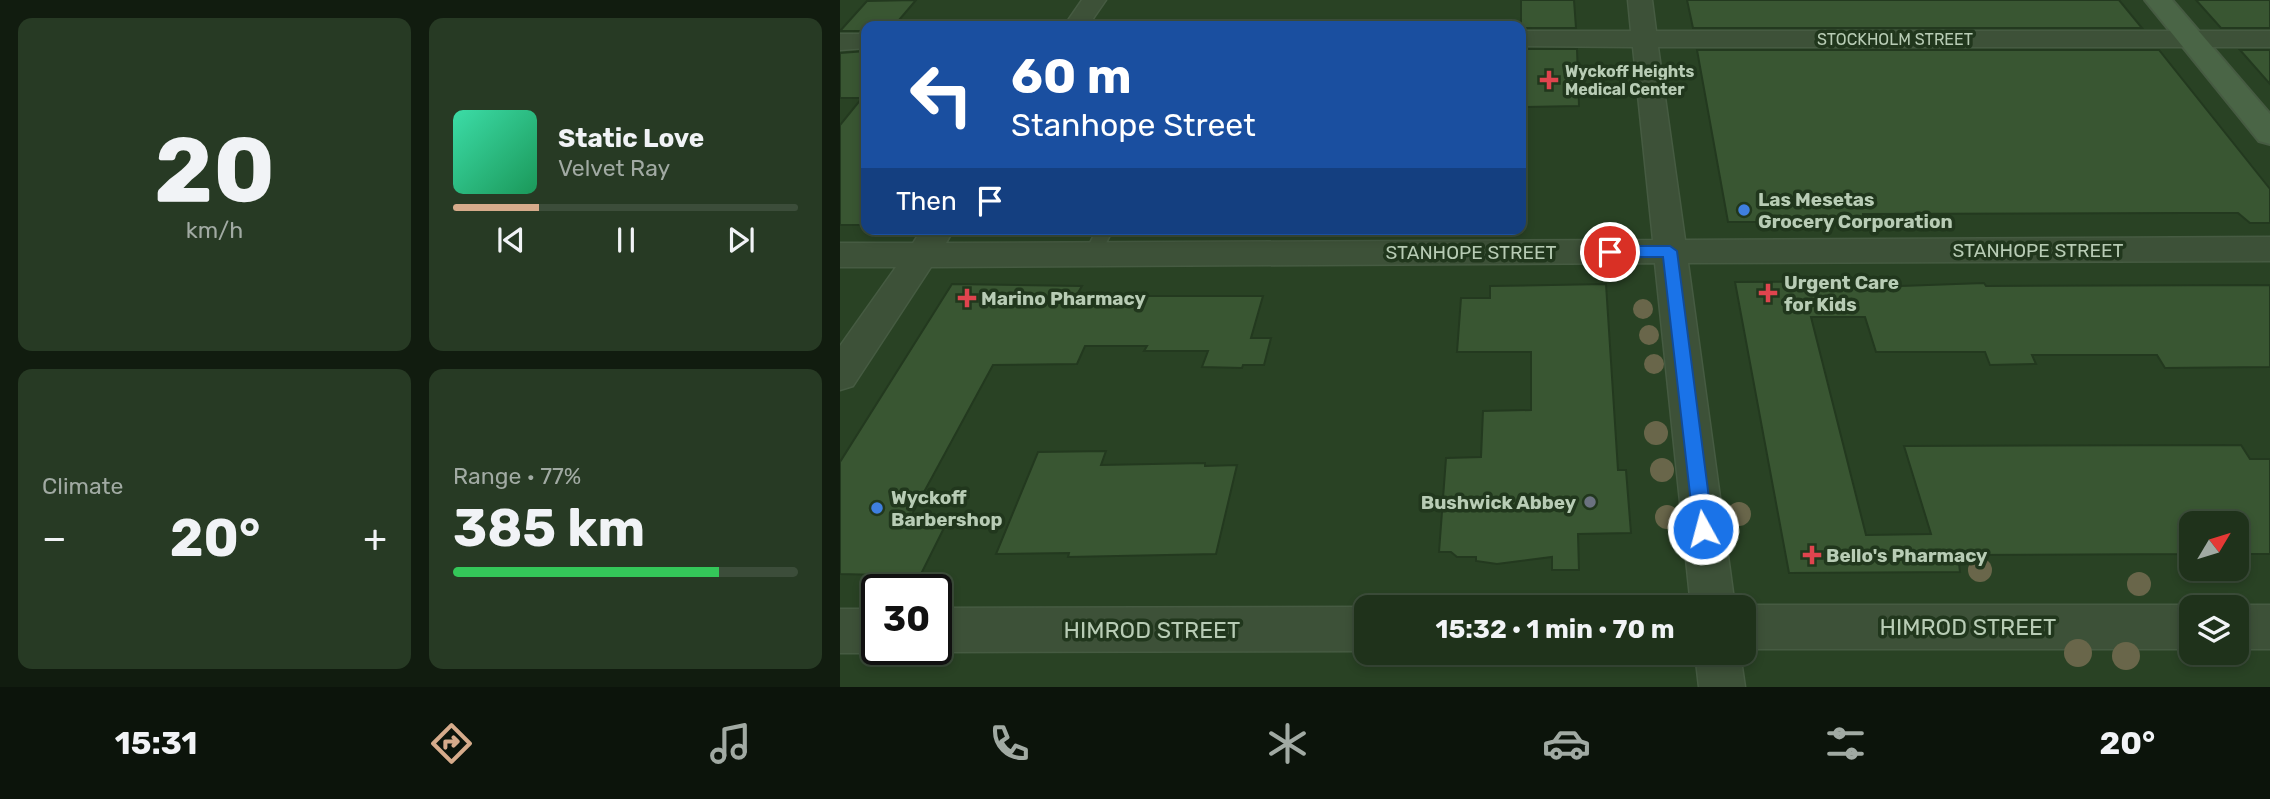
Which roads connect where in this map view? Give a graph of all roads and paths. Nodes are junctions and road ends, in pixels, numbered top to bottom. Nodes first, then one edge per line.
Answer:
1 (1094, 0) edge
2 (1640, 0) edge
3 (2158, 0) edge
4 (1079, 21) edge
5 (1526, 39) edge
6 (1645, 39) junction
7 (2191, 39) junction
8 (2270, 39) edge
9 (840, 41) edge
10 (861, 41) edge
11 (2267, 129) edge
12 (1099, 241) edge
13 (931, 242) edge
14 (2270, 249) edge
15 (1670, 251) junction
16 (840, 255) edge
17 (840, 375) edge
18 (1712, 595) edge
19 (1756, 627) edge
20 (2179, 627) edge
21 (2249, 627) edge
22 (2270, 627) edge
23 (1354, 629) edge
24 (952, 630) edge
25 (840, 631) edge
26 (861, 631) edge
27 (1719, 665) edge
28 (1722, 687) edge

1 - 4 street
2 - 6 street
3 - 7 main road
5 - 6 street, STOCKHOLM STREET
6 - 7 street, STOCKHOLM STREET
6 - 15 street
7 - 8 street, STOCKHOLM STREET
7 - 11 main road
9 - 10 street
12 - 13 street, STANHOPE STREET
12 - 15 street, STANHOPE STREET
13 - 16 street, STANHOPE STREET
13 - 17 street
14 - 15 street, STANHOPE STREET
15 - 18 street
19 - 20 street, HIMROD STREET
21 - 22 street
23 - 24 street, HIMROD STREET
25 - 26 street
27 - 28 street

